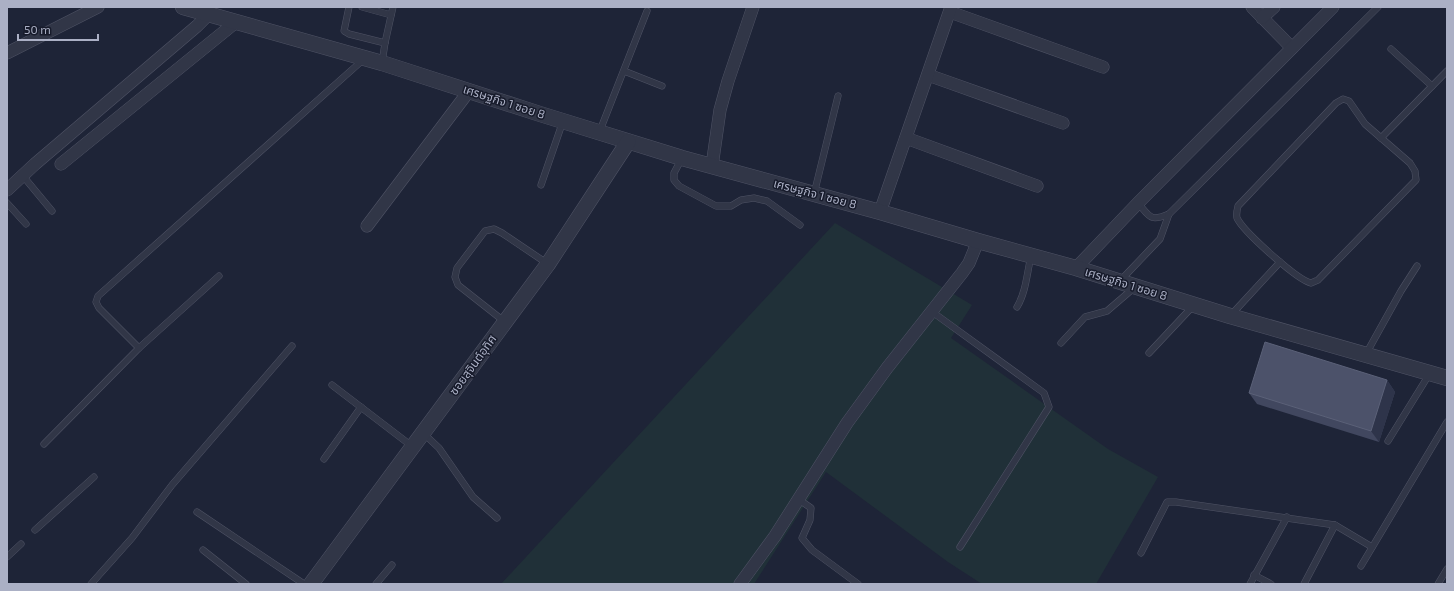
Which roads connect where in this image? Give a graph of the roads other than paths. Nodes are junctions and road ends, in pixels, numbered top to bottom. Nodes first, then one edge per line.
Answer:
1 (98, 7) edge
2 (349, 7) edge
3 (362, 7) edge
4 (393, 7) edge
5 (753, 7) edge
6 (1252, 7) edge
7 (1274, 7) edge
8 (1333, 7) edge
9 (1378, 7) edge
10 (190, 8) edge
11 (950, 9) edge
12 (647, 11) dead end
13 (214, 12) edge
14 (391, 16) junction
15 (1262, 18) junction
16 (236, 22) junction
17 (385, 43) junction
18 (1292, 48) junction
19 (1392, 49) dead end
20 (7, 53) edge
21 (365, 58) junction
22 (382, 63) junction
23 (1103, 67) dead end
24 (624, 70) junction
25 (1447, 71) edge
26 (928, 75) junction
27 (662, 86) dead end
28 (1432, 86) junction
29 (469, 91) junction
30 (838, 96) dead end
31 (563, 121) junction
32 (1063, 123) dead end
33 (599, 133) junction
34 (906, 138) junction
35 (1381, 138) junction
36 (628, 142) junction
37 (682, 158) junction
38 (61, 164) dead end
39 (712, 166) junction
40 (23, 176) junction
41 (541, 186) dead end
42 (1037, 186) dead end
43 (7, 190) edge
44 (814, 194) junction
45 (7, 203) edge
46 (1138, 203) junction
47 (52, 211) dead end
48 (880, 212) junction
49 (1169, 214) junction
50 (26, 224) dead end
51 (800, 225) dead end
52 (367, 226) dead end
53 (978, 241) junction
54 (1031, 256) junction
55 (1280, 262) junction
56 (548, 264) junction
57 (1417, 266) dead end
58 (1076, 268) junction
59 (219, 276) dead end
60 (1119, 282) junction
61 (1135, 287) junction
62 (1194, 305) junction
63 (1017, 307) dead end
64 (931, 311) junction
65 (1230, 316) junction
66 (505, 322) junction
67 (1061, 343) dead end
68 (292, 346) dead end
69 (139, 348) junction
70 (1149, 353) dead end
71 (1365, 355) junction
72 (1430, 373) junction
73 (1447, 378) edge
74 (332, 385) dead end
75 (361, 407) junction
76 (1447, 422) edge
77 (423, 433) junction
78 (1388, 441) dead end
79 (44, 444) dead end
80 (413, 447) junction
81 (324, 459) dead end
82 (94, 477) dead end
83 (798, 499) junction
84 (197, 512) dead end
85 (1287, 517) junction
86 (497, 518) dead end
87 (1335, 525) junction
88 (35, 530) dead end
89 (21, 544) dead end
90 (960, 547) dead end
91 (1372, 547) junction
92 (203, 550) dead end
93 (1141, 553) dead end
94 (7, 556) edge
95 (392, 565) dead end
96 (1361, 566) dead end
97 (1447, 569) edge
98 (1254, 575) junction
99 (742, 581) edge
100 (91, 584) edge
101 (246, 584) edge
102 (304, 584) edge
103 (311, 584) edge
104 (376, 584) edge
105 (731, 584) edge
106 (858, 584) edge
107 (1250, 584) edge
108 (1271, 584) edge
109 (1304, 584) edge
110 (1438, 584) edge

1 - 20 street
2 - 17 lane
3 - 14 lane
4 - 14 lane
5 - 39 street
6 - 15 street
7 - 15 street
8 - 18 street
9 - 49 lane
10 - 13 street, เศรษฐกิจ 1 ซอย 8
11 - 23 street
11 - 26 street
12 - 24 lane
13 - 16 street, เศรษฐกิจ 1 ซอย 8
13 - 40 street
14 - 17 lane
15 - 18 street
16 - 21 street, เศรษฐกิจ 1 ซอย 8
16 - 38 street
17 - 22 lane
18 - 46 street
19 - 28 lane
21 - 22 street, เศรษฐกิจ 1 ซอย 8
21 - 69 lane
22 - 29 street, เศรษฐกิจ 1 ซอย 8
24 - 27 lane
24 - 33 lane
25 - 28 lane
26 - 32 street
26 - 34 street
28 - 35 lane
29 - 31 street, เศรษฐกิจ 1 ซอย 8
29 - 52 street
30 - 44 lane
31 - 33 street, เศรษฐกิจ 1 ซอย 8
31 - 41 lane
33 - 36 street, เศรษฐกิจ 1 ซอย 8
34 - 42 street
34 - 48 street
35 - 55 lane
35 - 55 lane
36 - 37 street, เศรษฐกิจ 1 ซอย 8
36 - 56 street, ซอยสุจินต์อุทิศ
37 - 39 street, เศรษฐกิจ 1 ซอย 8
37 - 51 lane
39 - 44 street, เศรษฐกิจ 1 ซอย 8
40 - 43 street
40 - 47 lane
44 - 48 street, เศรษฐกิจ 1 ซอย 8
45 - 50 lane
46 - 49 lane
46 - 58 street
48 - 53 street, เศรษฐกิจ 1 ซอย 8
49 - 60 lane
53 - 54 street, เศรษฐกิจ 1 ซอย 8
53 - 64 street
54 - 58 street, เศรษฐกิจ 1 ซอย 8
54 - 63 lane
55 - 65 lane
56 - 66 street, ซอยสุจินต์อุทิศ
56 - 66 lane
57 - 71 lane
58 - 60 street, เศรษฐกิจ 1 ซอย 8
59 - 69 lane
60 - 61 street, เศรษฐกิจ 1 ซอย 8
61 - 62 street, เศรษฐกิจ 1 ซอย 8
61 - 67 lane
62 - 65 street, เศรษฐกิจ 1 ซอย 8
62 - 70 lane
64 - 83 street
64 - 90 lane
65 - 71 street, เศรษฐกิจ 1 ซอย 8
66 - 77 street, ซอยสุจินต์อุทิศ
68 - 100 lane
69 - 79 lane
71 - 72 street, เศรษฐกิจ 1 ซอย 8
72 - 73 street, เศรษฐกิจ 1 ซอย 8
72 - 78 lane
74 - 75 lane
75 - 80 lane
75 - 81 lane
76 - 91 lane
77 - 80 street, ซอยสุจินต์อุทิศ
77 - 86 lane
80 - 103 street, ซอยสุจินต์อุทิศ
82 - 88 lane
83 - 99 street
83 - 106 lane
84 - 102 lane
85 - 87 lane
85 - 93 lane
85 - 98 lane
87 - 91 lane
87 - 109 lane
89 - 94 lane
91 - 96 lane
92 - 101 lane
95 - 104 lane
97 - 110 lane
98 - 107 lane
98 - 108 lane
99 - 105 street

